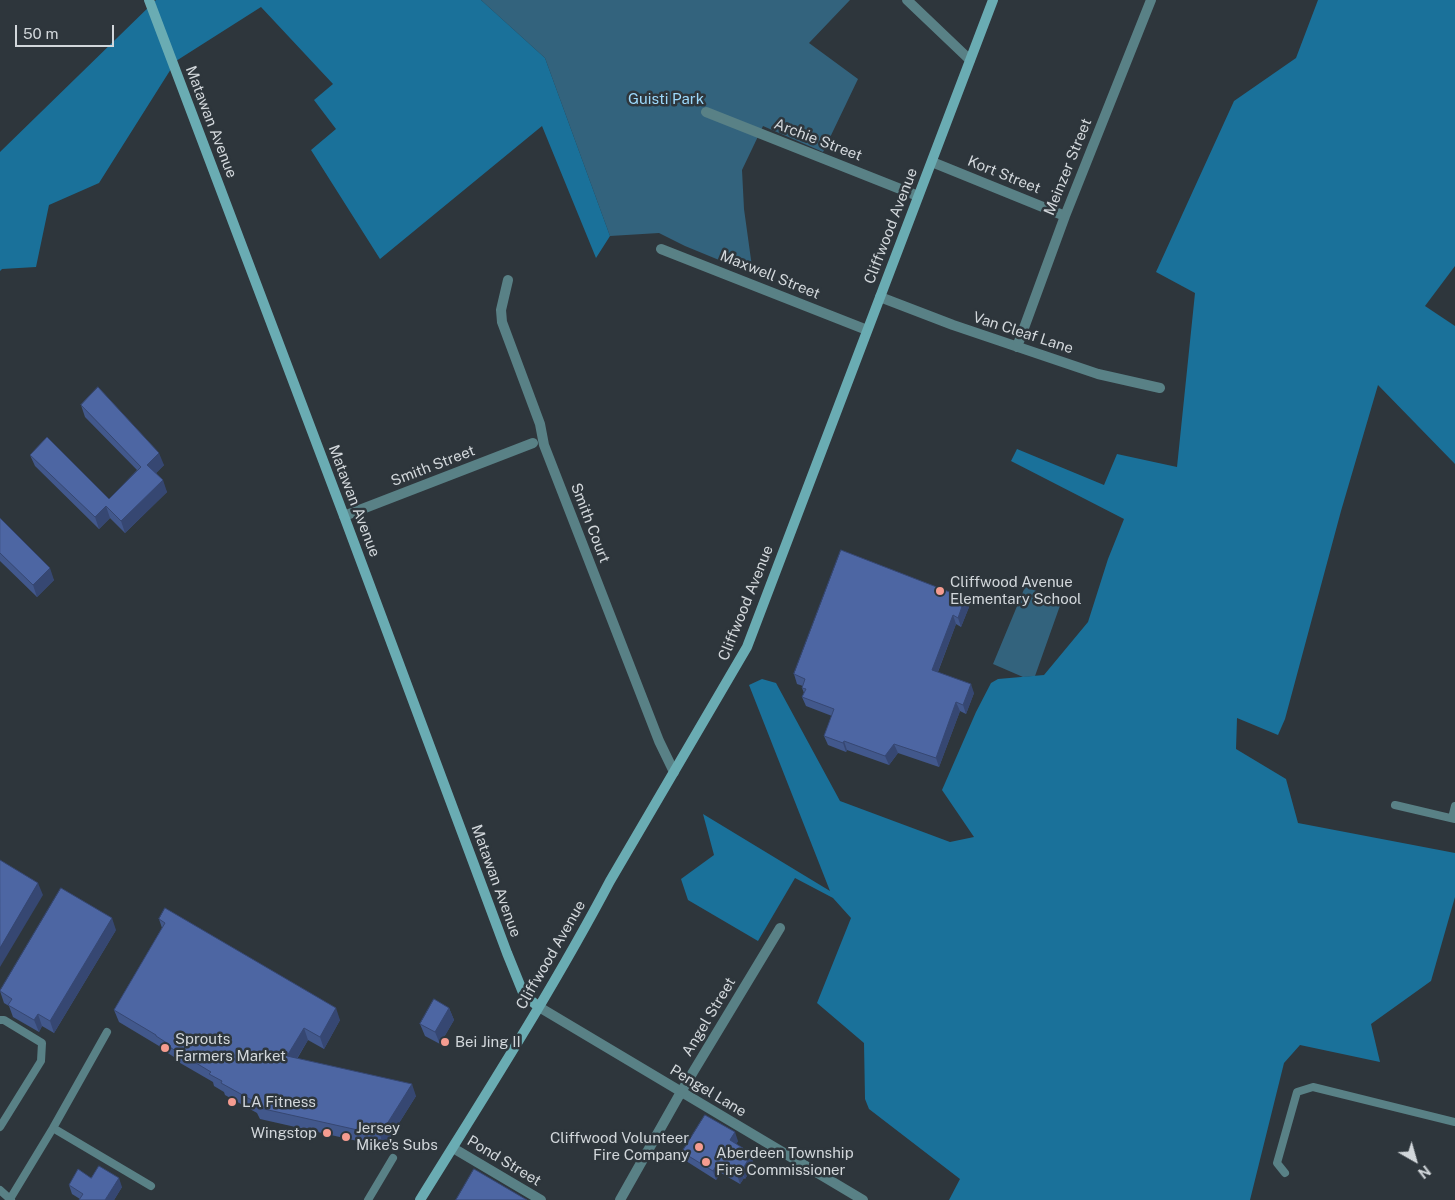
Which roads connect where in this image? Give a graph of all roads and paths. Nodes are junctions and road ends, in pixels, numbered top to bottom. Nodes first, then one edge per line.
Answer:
1 (149, 0) edge
2 (907, 0) edge
3 (993, 0) edge
4 (1151, 0) edge
5 (970, 60) junction
6 (706, 112) dead end
7 (932, 162) junction
8 (918, 196) junction
9 (1065, 216) junction
10 (661, 249) dead end
11 (508, 280) dead end
12 (880, 297) junction
13 (867, 330) junction
14 (1017, 347) junction
15 (1160, 388) dead end
16 (533, 443) dead end
17 (344, 516) junction
18 (674, 772) junction
19 (1395, 805) dead end
20 (1455, 806) edge
21 (1454, 818) edge
22 (780, 928) dead end
23 (539, 1007) junction
24 (0, 1020) edge
25 (107, 1032) dead end
26 (681, 1092) junction
27 (1455, 1122) edge
28 (0, 1127) edge
29 (53, 1128) junction
30 (453, 1148) junction
31 (393, 1158) dead end
32 (1285, 1173) dead end
33 (151, 1186) dead end
34 (0, 1190) edge
35 (10, 1200) edge
36 (368, 1200) edge
37 (420, 1200) edge
38 (541, 1200) edge
39 (620, 1200) edge
40 (863, 1200) edge

1 - 17 main road, Matawan Avenue
2 - 5 street
3 - 5 main road, Cliffwood Avenue
4 - 9 street, Meinzer Street
5 - 7 main road, Cliffwood Avenue
6 - 8 street, Archie Street
7 - 8 main road, Cliffwood Avenue
7 - 9 street, Kort Street
8 - 12 main road, Cliffwood Avenue
9 - 14 street, Meinzer Street
10 - 13 street, Maxwell Street
11 - 18 street, Smith Court
12 - 13 main road, Cliffwood Avenue
12 - 14 street, Van Cleaf Lane
13 - 18 main road, Cliffwood Avenue
14 - 15 street, Van Cleaf Lane
16 - 17 street, Smith Street
17 - 23 main road, Matawan Avenue
18 - 23 main road, Cliffwood Avenue
19 - 21 lane
20 - 21 lane
22 - 26 street, Angel Street
23 - 26 street, Pengel Lane
23 - 30 main road, Cliffwood Avenue
24 - 28 lane
25 - 29 lane
26 - 39 street, Angel Street
26 - 40 street, Pengel Lane
27 - 32 lane
29 - 33 lane
29 - 35 lane
30 - 37 main road, Cliffwood Avenue
30 - 38 street, Pond Street
31 - 36 lane
34 - 35 lane

